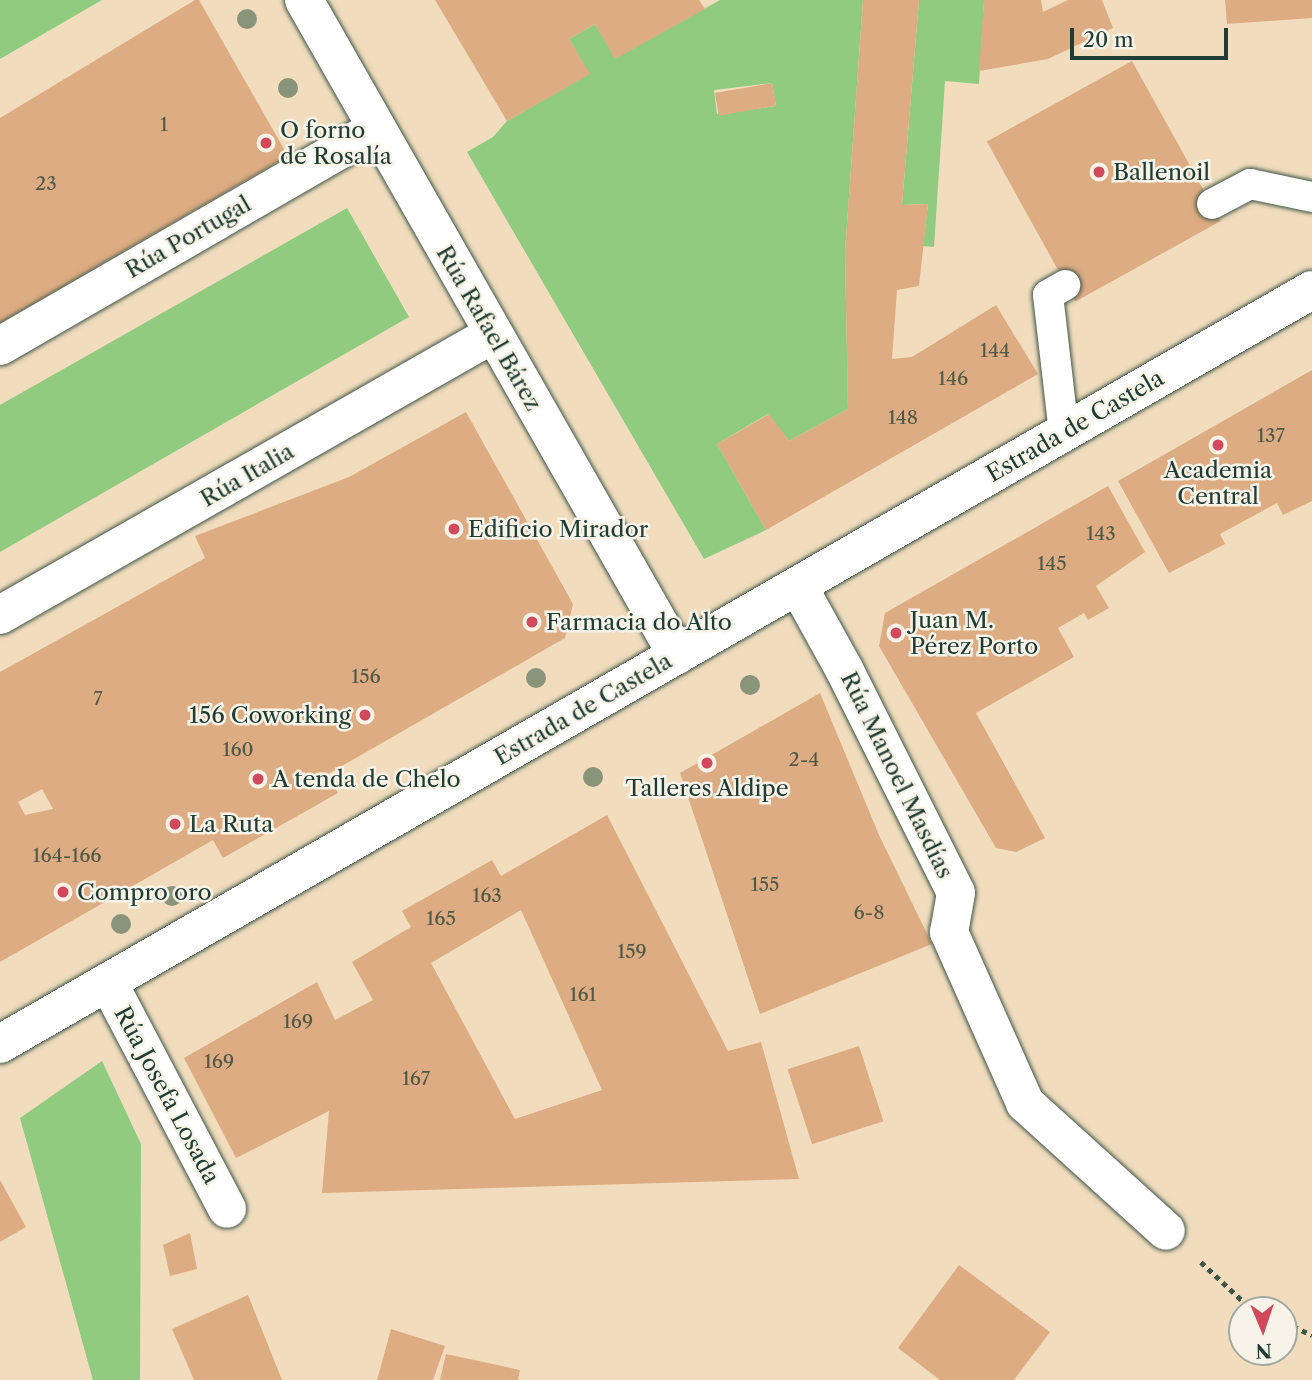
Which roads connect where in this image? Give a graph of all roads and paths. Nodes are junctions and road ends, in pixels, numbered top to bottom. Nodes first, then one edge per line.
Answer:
1 (304, 0) edge
2 (376, 129) junction
3 (1312, 197) edge
4 (1212, 204) dead end
5 (1065, 285) dead end
6 (1312, 290) edge
7 (493, 334) junction
8 (0, 346) edge
9 (1064, 433) junction
10 (798, 586) junction
11 (0, 615) edge
12 (677, 656) junction
13 (108, 982) junction
14 (0, 1044) edge
15 (226, 1209) dead end
16 (1166, 1231) joint
17 (1237, 1296) edge

1 - 2 street, Rúa Rafael Bárez
2 - 7 street, Rúa Rafael Bárez
2 - 8 street, Rúa Portugal
3 - 4 lane
5 - 9 lane
6 - 9 street, Estrada de Castela
7 - 11 street, Rúa Italia
7 - 12 street, Rúa Rafael Bárez
9 - 10 street, Estrada de Castela
10 - 12 street, Estrada de Castela
10 - 16 street, Rúa Manoel Masdías
12 - 13 street, Estrada de Castela
13 - 14 street, Estrada de Castela
13 - 15 street, Rúa Josefa Losada
16 - 17 path

